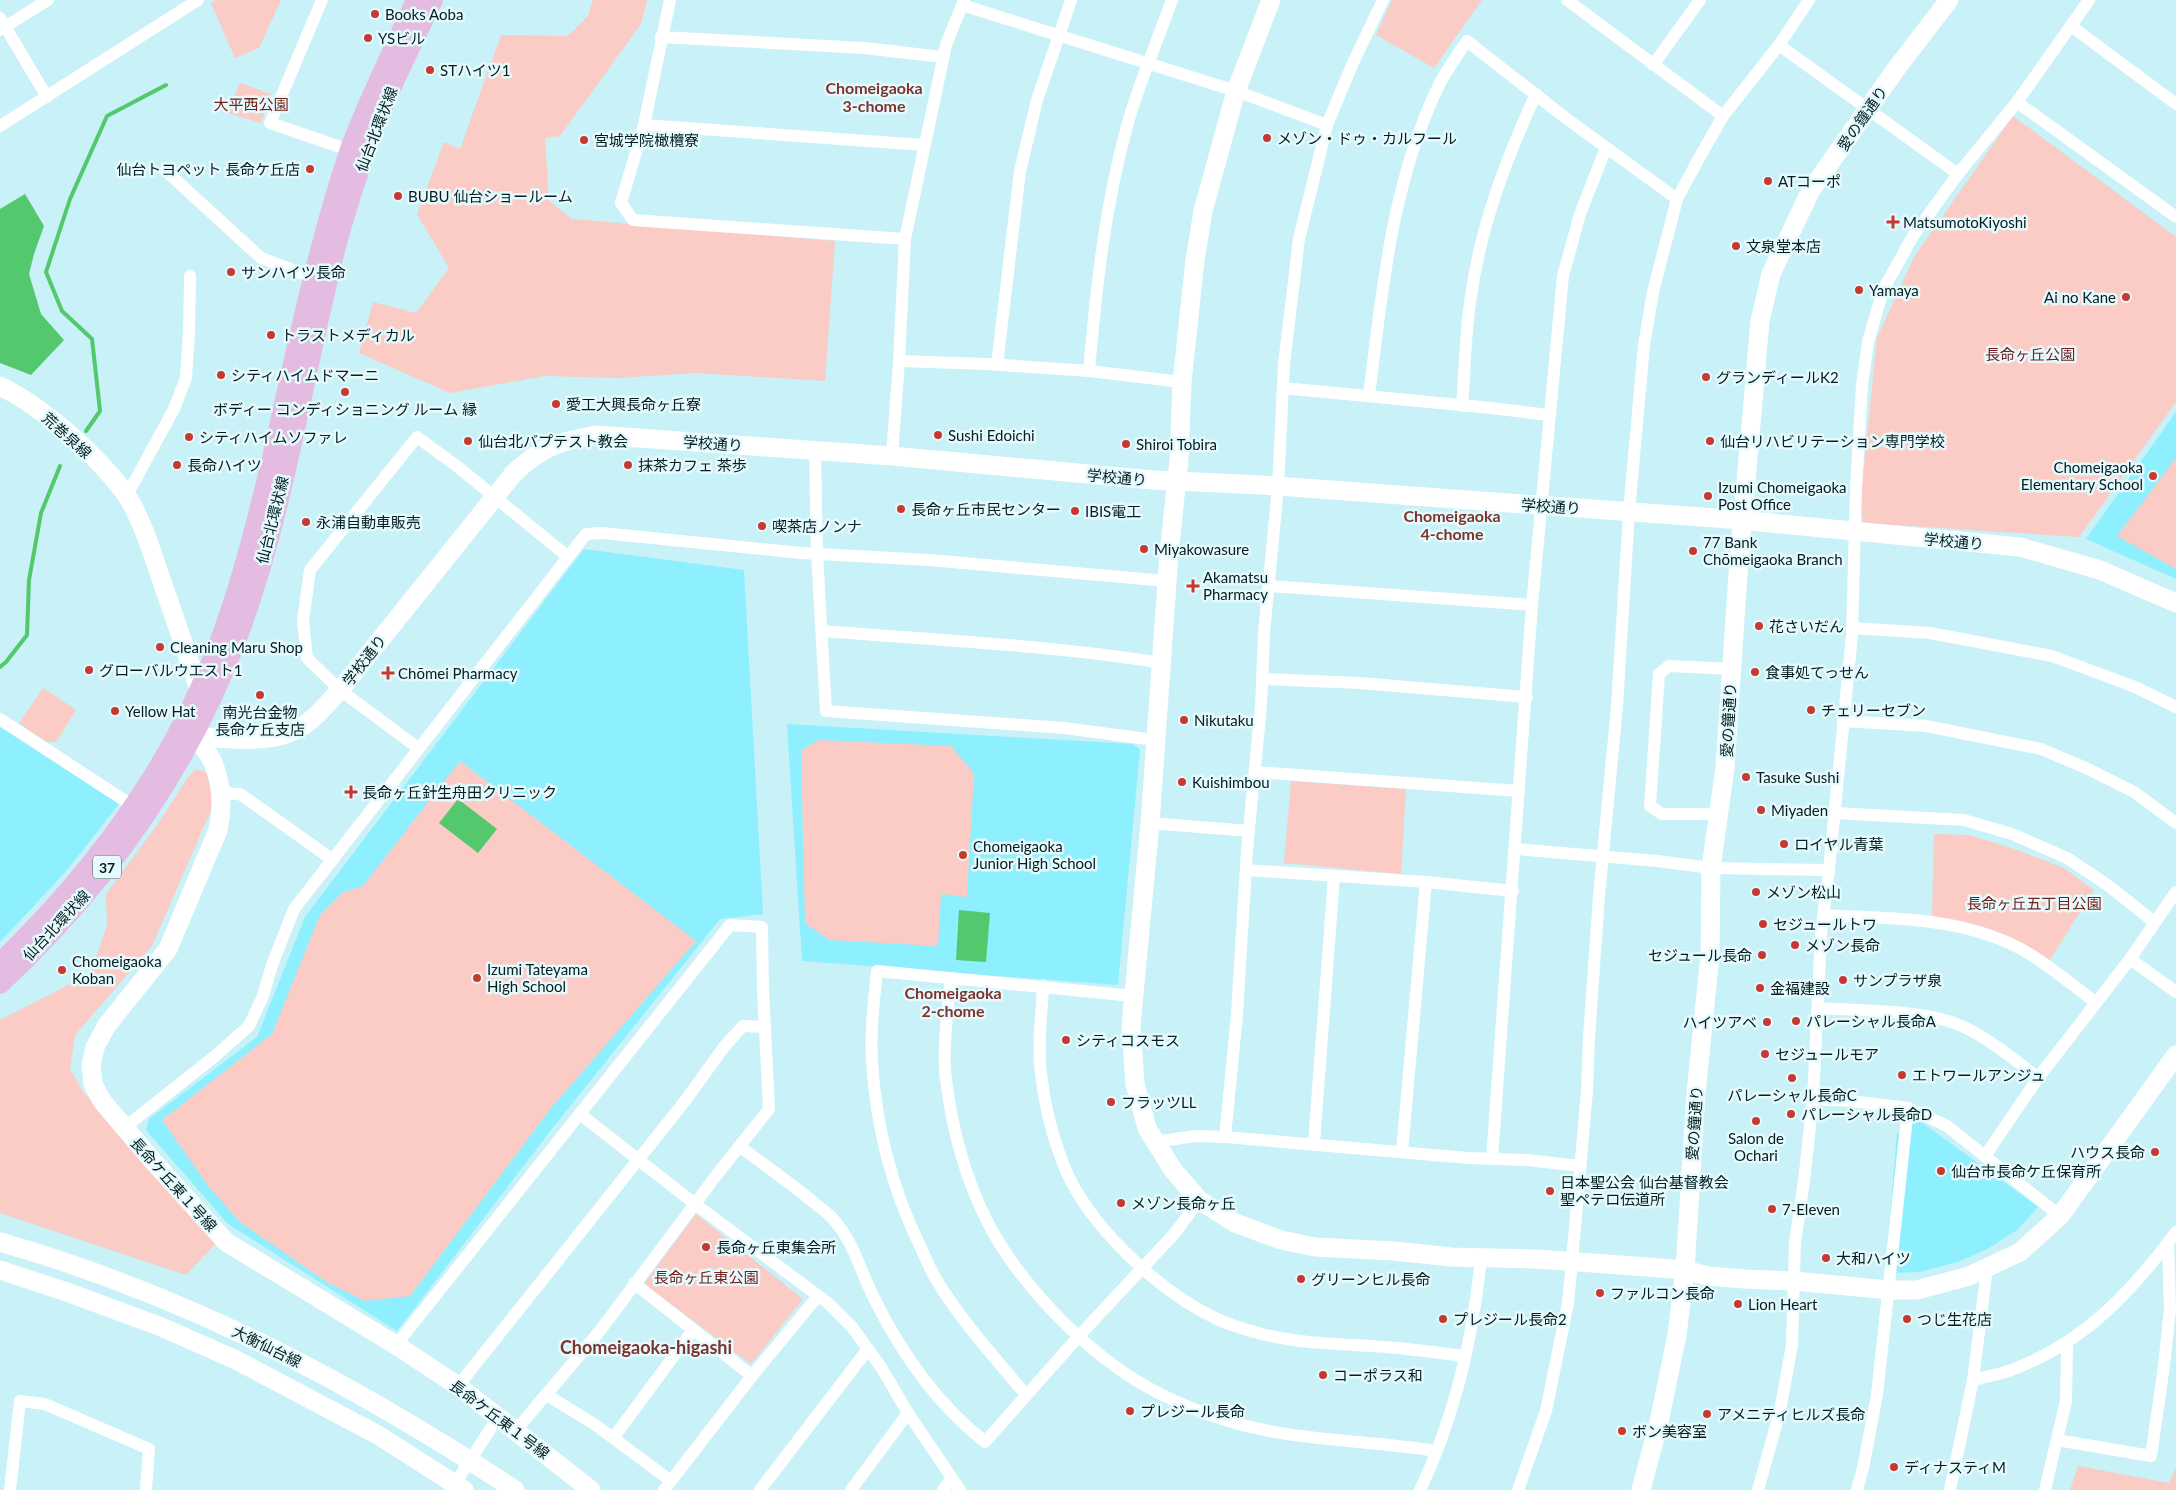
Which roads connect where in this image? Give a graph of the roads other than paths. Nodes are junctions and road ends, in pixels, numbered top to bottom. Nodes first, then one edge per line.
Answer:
1 (48, 0) edge
2 (198, 0) edge
3 (322, 0) edge
4 (416, 0) edge
5 (433, 0) edge
6 (670, 0) edge
7 (1071, 0) edge
8 (1172, 0) edge
9 (1271, 0) edge
10 (1383, 0) edge
11 (1566, 0) edge
12 (1700, 0) edge
13 (1809, 0) edge
14 (1949, 0) edge
15 (2089, 0) edge
16 (963, 3) edge
17 (2, 25) edge
18 (2071, 26) junction
19 (1058, 35) junction
20 (661, 37) junction
21 (1779, 45) junction
22 (943, 57) junction
23 (1149, 64) junction
24 (1653, 65) junction
25 (1236, 91) junction
26 (1536, 94) junction
27 (47, 97) junction
28 (2017, 102) junction
29 (2176, 104) edge
30 (1867, 110) junction
31 (1723, 116) junction
32 (644, 125) junction
33 (1327, 125) junction
34 (0, 126) edge
35 (924, 145) junction
36 (1606, 148) junction
37 (349, 150) junction
38 (166, 171) dead end
39 (1958, 174) junction
40 (1677, 199) junction
41 (2176, 218) edge
42 (905, 239) junction
43 (190, 276) dead end
44 (314, 278) junction
45 (900, 361) junction
46 (997, 365) junction
47 (1090, 371) junction
48 (1182, 382) junction
49 (0, 386) edge
50 (1283, 388) junction
51 (1369, 396) junction
52 (1462, 406) junction
53 (1549, 415) junction
54 (815, 450) junction
55 (892, 456) junction
56 (1177, 482) junction
57 (1278, 487) junction
58 (126, 494) junction
59 (494, 497) junction
60 (1542, 506) junction
61 (1629, 512) junction
62 (1743, 520) junction
63 (1853, 531) junction
64 (817, 554) junction
65 (567, 556) junction
66 (1167, 581) junction
67 (1269, 586) junction
68 (2176, 603) edge
69 (1532, 605) junction
70 (1852, 628) junction
71 (822, 631) junction
72 (1162, 662) junction
73 (1731, 668) junction
74 (1262, 679) junction
75 (340, 690) junction
76 (206, 692) junction
77 (1527, 697) junction
78 (2176, 707) edge
79 (0, 719) edge
80 (1843, 722) junction
81 (187, 733) junction
82 (1155, 740) junction
83 (418, 748) junction
84 (1255, 772) junction
85 (1519, 791) junction
86 (221, 793) junction
87 (133, 806) junction
88 (1835, 813) junction
89 (1719, 814) junction
90 (1150, 823) junction
91 (2176, 823) edge
92 (1249, 831) junction
93 (1516, 849) junction
94 (1602, 856) junction
95 (333, 860) junction
96 (1711, 868) junction
97 (1246, 870) junction
98 (1829, 870) junction
99 (1334, 877) junction
100 (1426, 882) junction
101 (1513, 891) junction
102 (2176, 892) edge
103 (1824, 915) junction
104 (2154, 922) junction
105 (2130, 959) junction
106 (0, 963) edge
107 (951, 978) junction
108 (0, 984) edge
109 (1043, 986) junction
110 (2176, 992) edge
111 (1132, 996) junction
112 (2095, 1002) junction
113 (1818, 1008) junction
114 (765, 1027) junction
115 (2176, 1055) edge
116 (2038, 1078) junction
117 (1813, 1099) junction
118 (1908, 1108) junction
119 (580, 1114) junction
120 (124, 1128) junction
121 (1225, 1137) junction
122 (1154, 1142) junction
123 (1314, 1144) junction
124 (740, 1147) junction
125 (1402, 1152) junction
126 (1985, 1156) junction
127 (637, 1159) junction
128 (1492, 1159) junction
129 (1580, 1166) junction
130 (1199, 1200) junction
131 (695, 1204) junction
132 (2060, 1216) junction
133 (2176, 1232) edge
134 (0, 1242) edge
135 (2168, 1243) junction
136 (1481, 1258) junction
137 (1572, 1261) junction
138 (1141, 1268) junction
139 (1987, 1268) junction
140 (0, 1270) edge
141 (1685, 1270) junction
142 (1793, 1281) junction
143 (634, 1284) junction
144 (1889, 1290) junction
145 (818, 1296) junction
146 (693, 1330) junction
147 (1079, 1336) junction
148 (2067, 1344) junction
149 (396, 1345) junction
150 (868, 1348) junction
151 (1465, 1356) junction
152 (752, 1376) junction
153 (1973, 1380) junction
154 (458, 1386) junction
155 (547, 1395) junction
156 (1026, 1395) junction
157 (908, 1413) junction
158 (498, 1417) junction
159 (516, 1430) junction
160 (614, 1438) junction
161 (2057, 1440) junction
162 (1436, 1450) junction
163 (952, 1478) junction
164 (667, 1485) edge
165 (10, 1490) edge
166 (146, 1490) edge
167 (450, 1490) edge
168 (464, 1490) edge
169 (515, 1490) edge
170 (591, 1490) edge
171 (760, 1490) edge
172 (851, 1490) edge
173 (944, 1490) edge
174 (960, 1490) edge
175 (1420, 1490) edge
176 (1518, 1490) edge
177 (1641, 1490) edge
178 (1758, 1490) edge
179 (1857, 1490) edge
180 (1950, 1490) edge
181 (2045, 1490) edge

1 - 17 street
2 - 27 street
3 - 37 street
4 - 37 main road, 仙台北環状線 / 37
5 - 76 main road, 仙台北環状線 / 37
6 - 20 street
7 - 19 street
8 - 23 street
9 - 25 street
10 - 33 street
11 - 24 street
12 - 24 street
13 - 21 street
14 - 30 street, 愛の鐘通り
15 - 18 street
16 - 19 street
16 - 22 street
17 - 27 street
18 - 28 street
18 - 29 street
19 - 23 street
19 - 46 street
20 - 22 street
20 - 32 street
21 - 30 street
21 - 31 street
22 - 35 street
23 - 25 street
23 - 47 street
24 - 31 street
25 - 33 street
25 - 48 street
26 - 36 street
26 - 51 street
26 - 52 street
27 - 34 street
28 - 39 street
28 - 41 street
30 - 39 street
30 - 62 street, 愛の鐘通り
31 - 40 street
32 - 35 street
32 - 42 street
33 - 50 street
35 - 42 street
36 - 40 street
36 - 53 street
37 - 44 main road, 仙台北環状線 / 37
38 - 44 street
39 - 63 street
40 - 61 street
42 - 45 street
43 - 58 street
44 - 76 main road, 仙台北環状線 / 37
45 - 46 street
45 - 55 street
46 - 47 street
47 - 48 street
48 - 56 street
49 - 58 street, 荒巻泉線
50 - 51 street
50 - 57 street
51 - 52 street
52 - 53 street
53 - 60 street
54 - 55 street, 学校通り
54 - 59 street, 学校通り
54 - 64 street
55 - 56 street, 学校通り
56 - 57 street, 学校通り
56 - 66 street
57 - 60 street, 学校通り
57 - 67 street
58 - 76 street, 荒巻泉線
59 - 65 street
59 - 75 street, 学校通り
59 - 75 street
60 - 61 street, 学校通り
60 - 69 street
61 - 62 street, 学校通り
61 - 94 street
62 - 63 street, 学校通り
62 - 73 street, 愛の鐘通り
63 - 68 street, 学校通り
63 - 70 street
64 - 65 street
64 - 66 street
64 - 71 street
65 - 83 street
66 - 72 street
67 - 69 street
67 - 74 street
69 - 77 street
70 - 78 street
70 - 80 street
71 - 72 street
71 - 82 street
72 - 82 street
73 - 89 street, 愛の鐘通り
73 - 89 street
74 - 77 street
74 - 84 street
75 - 81 street, 学校通り
75 - 83 street
76 - 81 main road, 仙台北環状線 / 37
77 - 85 street
79 - 87 street
80 - 88 street
80 - 91 street
81 - 86 street, 長命ケ丘東１号線
81 - 87 main road, 仙台北環状線 / 37
81 - 108 main road, 仙台北環状線 / 37
82 - 90 street
83 - 95 street
84 - 85 street
84 - 92 street
85 - 93 street
86 - 95 street
86 - 120 street, 長命ケ丘東１号線
87 - 106 main road, 仙台北環状線 / 37
88 - 98 street
88 - 104 street
89 - 96 street, 愛の鐘通り
90 - 92 street
90 - 111 street
92 - 97 street
93 - 94 street
93 - 101 street
94 - 96 street
94 - 129 street
95 - 120 street
96 - 98 street
96 - 141 street, 愛の鐘通り
97 - 99 street
97 - 121 street
98 - 103 street
99 - 100 street
99 - 123 street
100 - 101 street
100 - 125 street
101 - 128 street
102 - 104 street
103 - 112 street
103 - 113 street
104 - 105 street
105 - 110 street
105 - 112 street
107 - 109 street
107 - 147 street
107 - 156 street
109 - 111 street
109 - 138 street
111 - 122 street
112 - 116 street
113 - 116 street
113 - 117 street
114 - 119 street
114 - 124 street
114 - 127 street
115 - 132 street
116 - 126 street
117 - 118 street
117 - 142 street
118 - 126 street
118 - 144 street
119 - 127 street
119 - 149 street
120 - 149 street, 長命ケ丘東１号線
121 - 122 street
121 - 123 street
122 - 130 street
123 - 125 street
124 - 131 street
124 - 156 street
125 - 128 street
126 - 132 street
127 - 131 street
127 - 154 street
128 - 129 street
129 - 137 street
130 - 136 street
130 - 138 street
131 - 143 street
131 - 145 street
132 - 139 street
133 - 135 street
134 - 169 street, 大衡仙台線
135 - 148 street
135 - 161 street
136 - 137 street
136 - 151 street
137 - 141 street
137 - 176 street
138 - 147 street
138 - 151 street
139 - 144 street
139 - 153 street
140 - 168 street, 大衡仙台線
141 - 142 street
141 - 177 street, 愛の鐘通り
142 - 144 street
142 - 178 street
143 - 146 street
143 - 155 street
144 - 179 street
145 - 150 street
145 - 152 street
146 - 152 street
146 - 160 street
147 - 156 street
147 - 162 street
148 - 153 street
148 - 161 street
149 - 154 street, 長命ケ丘東１号線
150 - 157 street
150 - 171 street
151 - 162 street
152 - 164 street
153 - 180 street
154 - 158 street, 長命ケ丘東１号線
155 - 159 street
155 - 160 street
157 - 163 street
157 - 172 street
158 - 159 street, 長命ケ丘東１号線
158 - 167 street
159 - 170 street, 長命ケ丘東１号線
160 - 164 street
161 - 181 street
162 - 175 street
163 - 173 street
163 - 174 street
165 - 166 street

